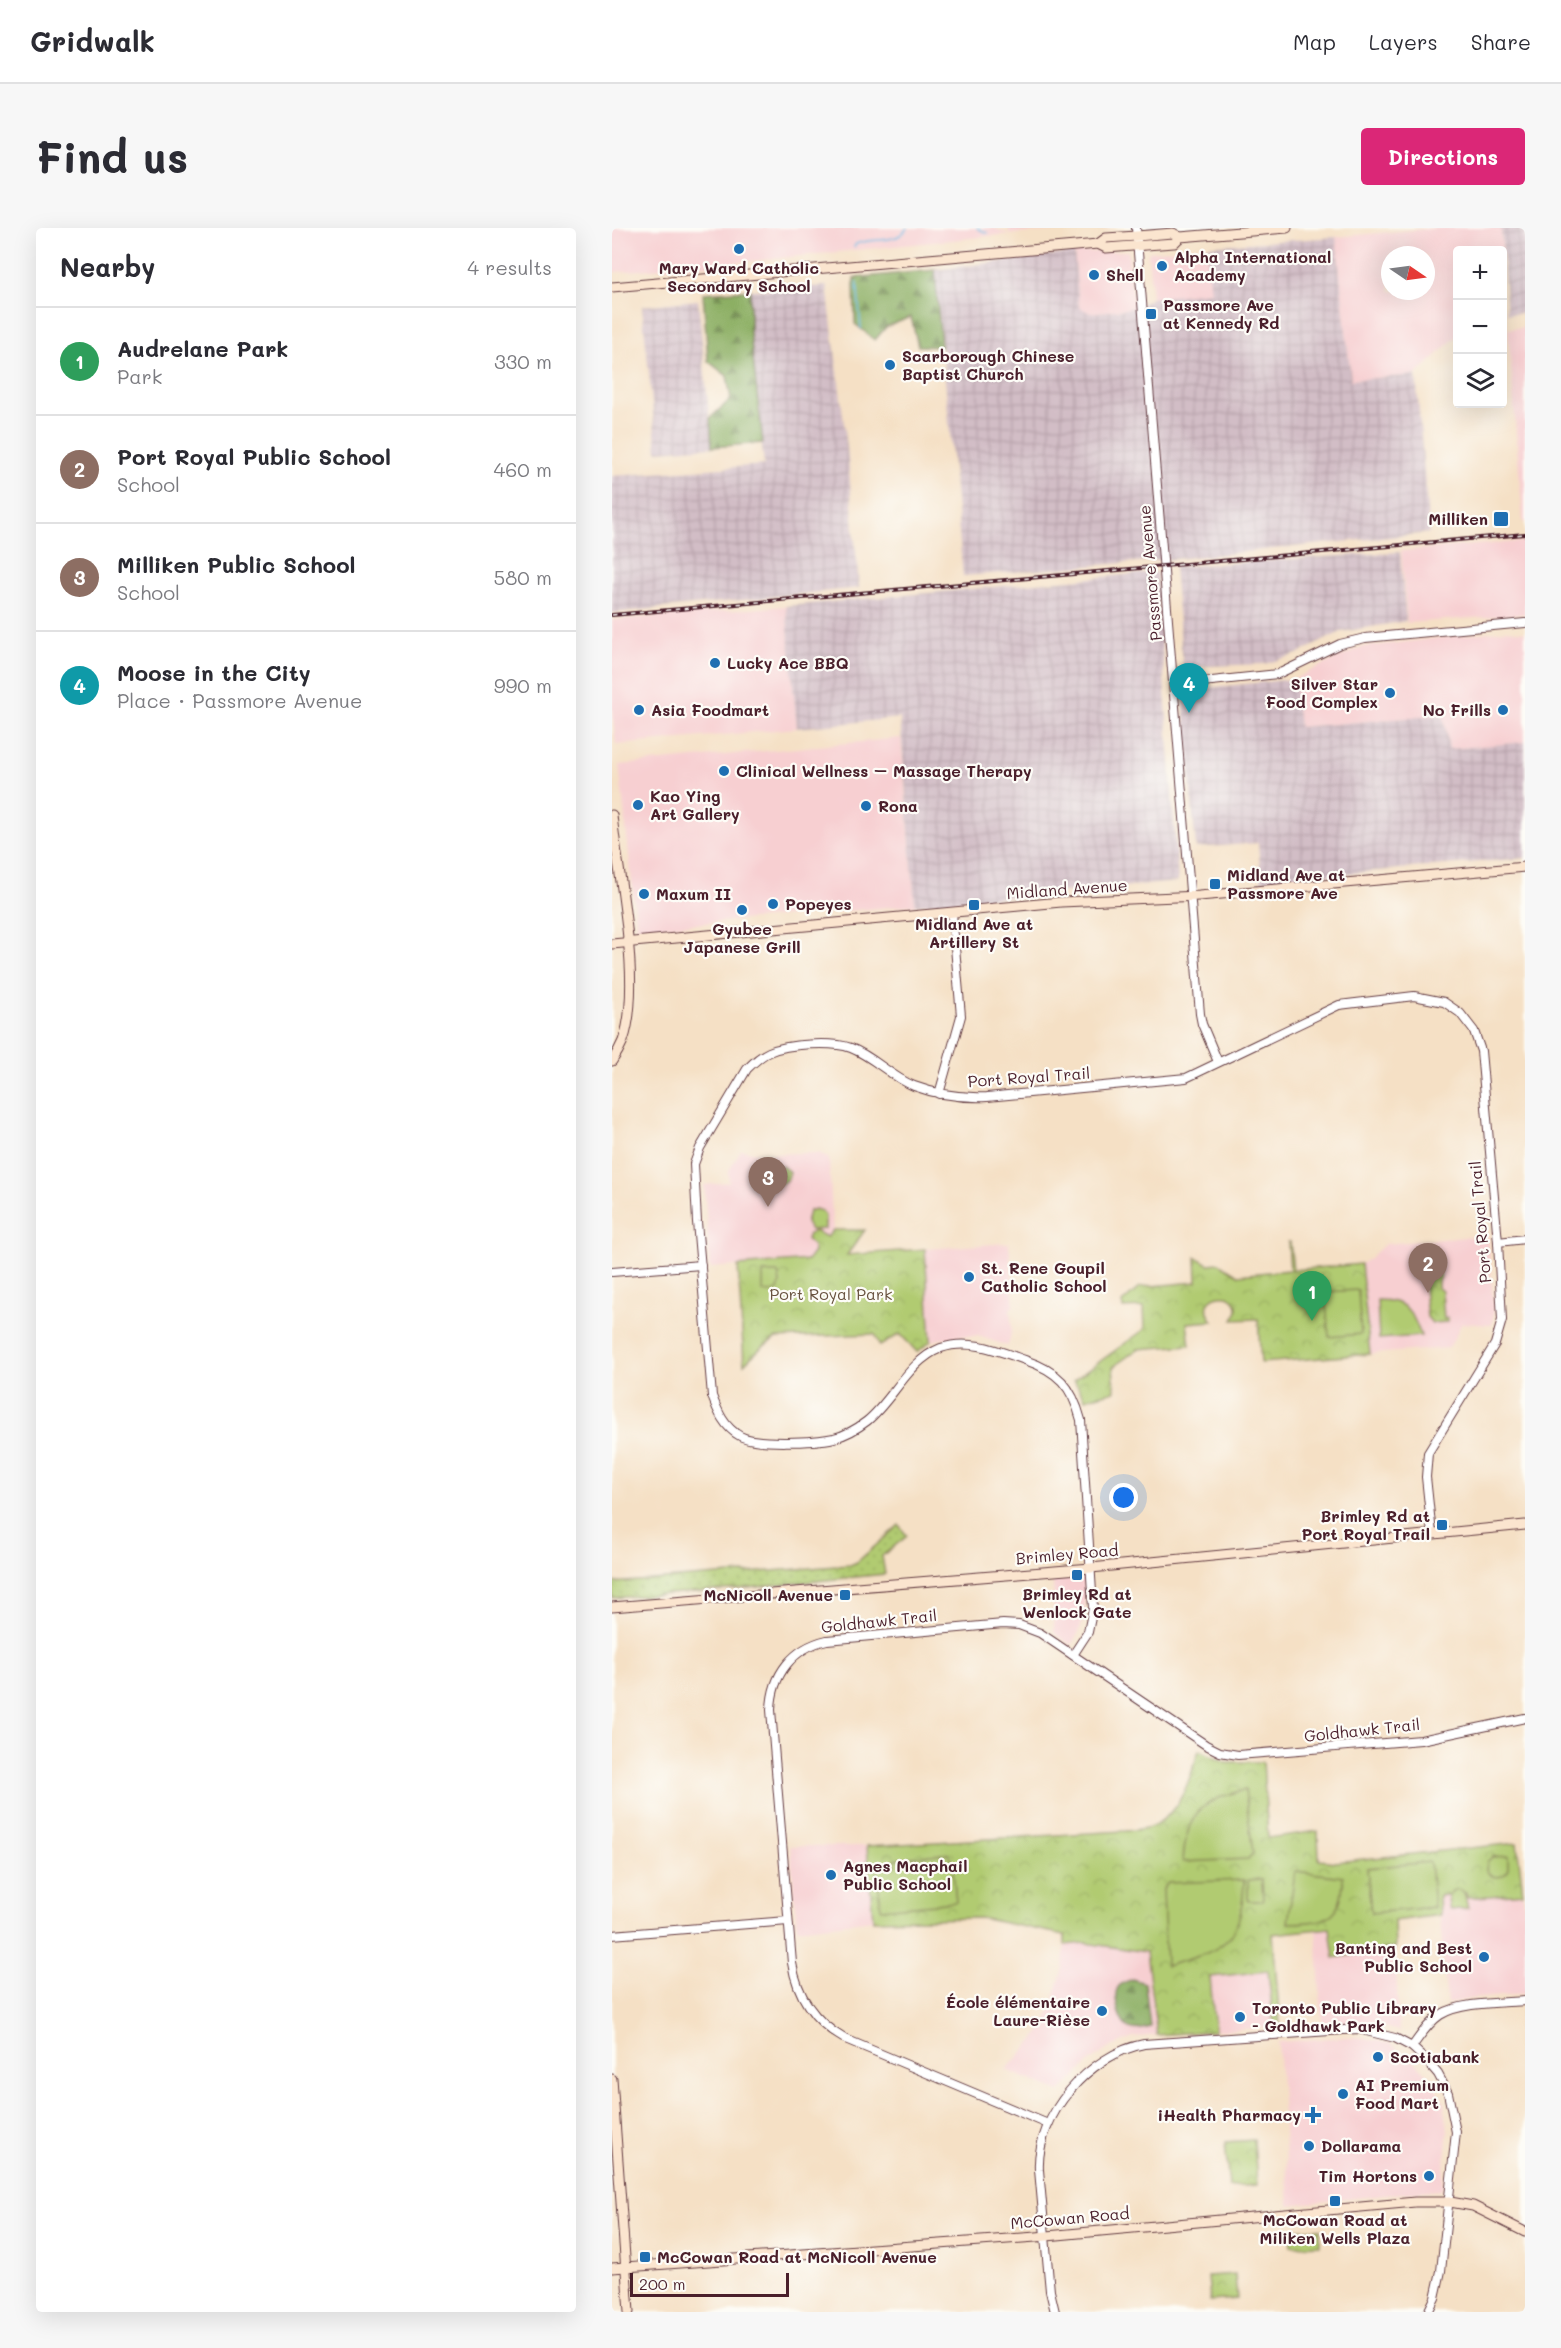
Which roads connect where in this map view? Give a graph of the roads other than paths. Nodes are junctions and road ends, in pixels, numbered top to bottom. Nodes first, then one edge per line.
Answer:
1 (1287, 228) edge
2 (1136, 232) edge
3 (1180, 237) junction
4 (1098, 244) junction
5 (1137, 246) junction
6 (612, 287) edge
7 (1525, 623) edge
8 (1174, 685) junction
9 (612, 815) edge
10 (1525, 867) edge
11 (1191, 897) junction
12 (952, 914) junction
13 (628, 943) junction
14 (612, 944) edge
15 (612, 1061) edge
16 (1218, 1062) junction
17 (939, 1094) junction
18 (1525, 1239) edge
19 (1498, 1242) junction
20 (701, 1265) junction
21 (612, 1272) edge
22 (1525, 1525) edge
23 (1432, 1534) junction
24 (1091, 1568) junction
25 (612, 1607) edge
26 (1073, 1655) junction
27 (1525, 1718) edge
28 (789, 1921) junction
29 (612, 1935) edge
30 (1525, 2001) edge
31 (1412, 2047) junction
32 (612, 2079) edge
33 (1048, 2124) junction
34 (1450, 2202) junction
35 (1525, 2232) edge
36 (1045, 2236) junction
37 (626, 2267) junction
38 (612, 2268) edge
39 (629, 2312) edge
40 (1055, 2312) edge
41 (1428, 2312) edge

1 - 3 main road
2 - 3 main road
2 - 4 main road
2 - 5 street, Passmore Avenue
3 - 5 main road
4 - 5 main road
4 - 6 main road
5 - 8 street, Passmore Avenue
7 - 8 street
8 - 11 street, Passmore Avenue
9 - 13 main road
10 - 11 main road, Midland Avenue
11 - 12 main road, Midland Avenue
11 - 16 street, Passmore Avenue
12 - 13 main road, Midland Avenue
12 - 17 street
13 - 14 main road, Midland Avenue
13 - 15 main road
16 - 17 street, Port Royal Trail
16 - 19 street, Port Royal Trail
17 - 20 street, Port Royal Trail
18 - 19 street
19 - 23 street, Port Royal Trail
20 - 21 street
20 - 24 street, Port Royal Trail
22 - 23 main road, Brimley Road
23 - 24 main road, Brimley Road
24 - 25 main road, Brimley Road
24 - 26 street, Port Royal Trail
26 - 27 street, Goldhawk Trail
26 - 28 street, Goldhawk Trail
28 - 29 street
28 - 33 street, Goldhawk Trail
30 - 31 street
31 - 33 street
31 - 34 street
32 - 37 main road
33 - 36 street
34 - 35 main road, McCowan Road
34 - 36 main road, McCowan Road
34 - 41 street
36 - 37 main road, McCowan Road
36 - 40 street
37 - 38 main road, McCowan Road
37 - 39 main road

